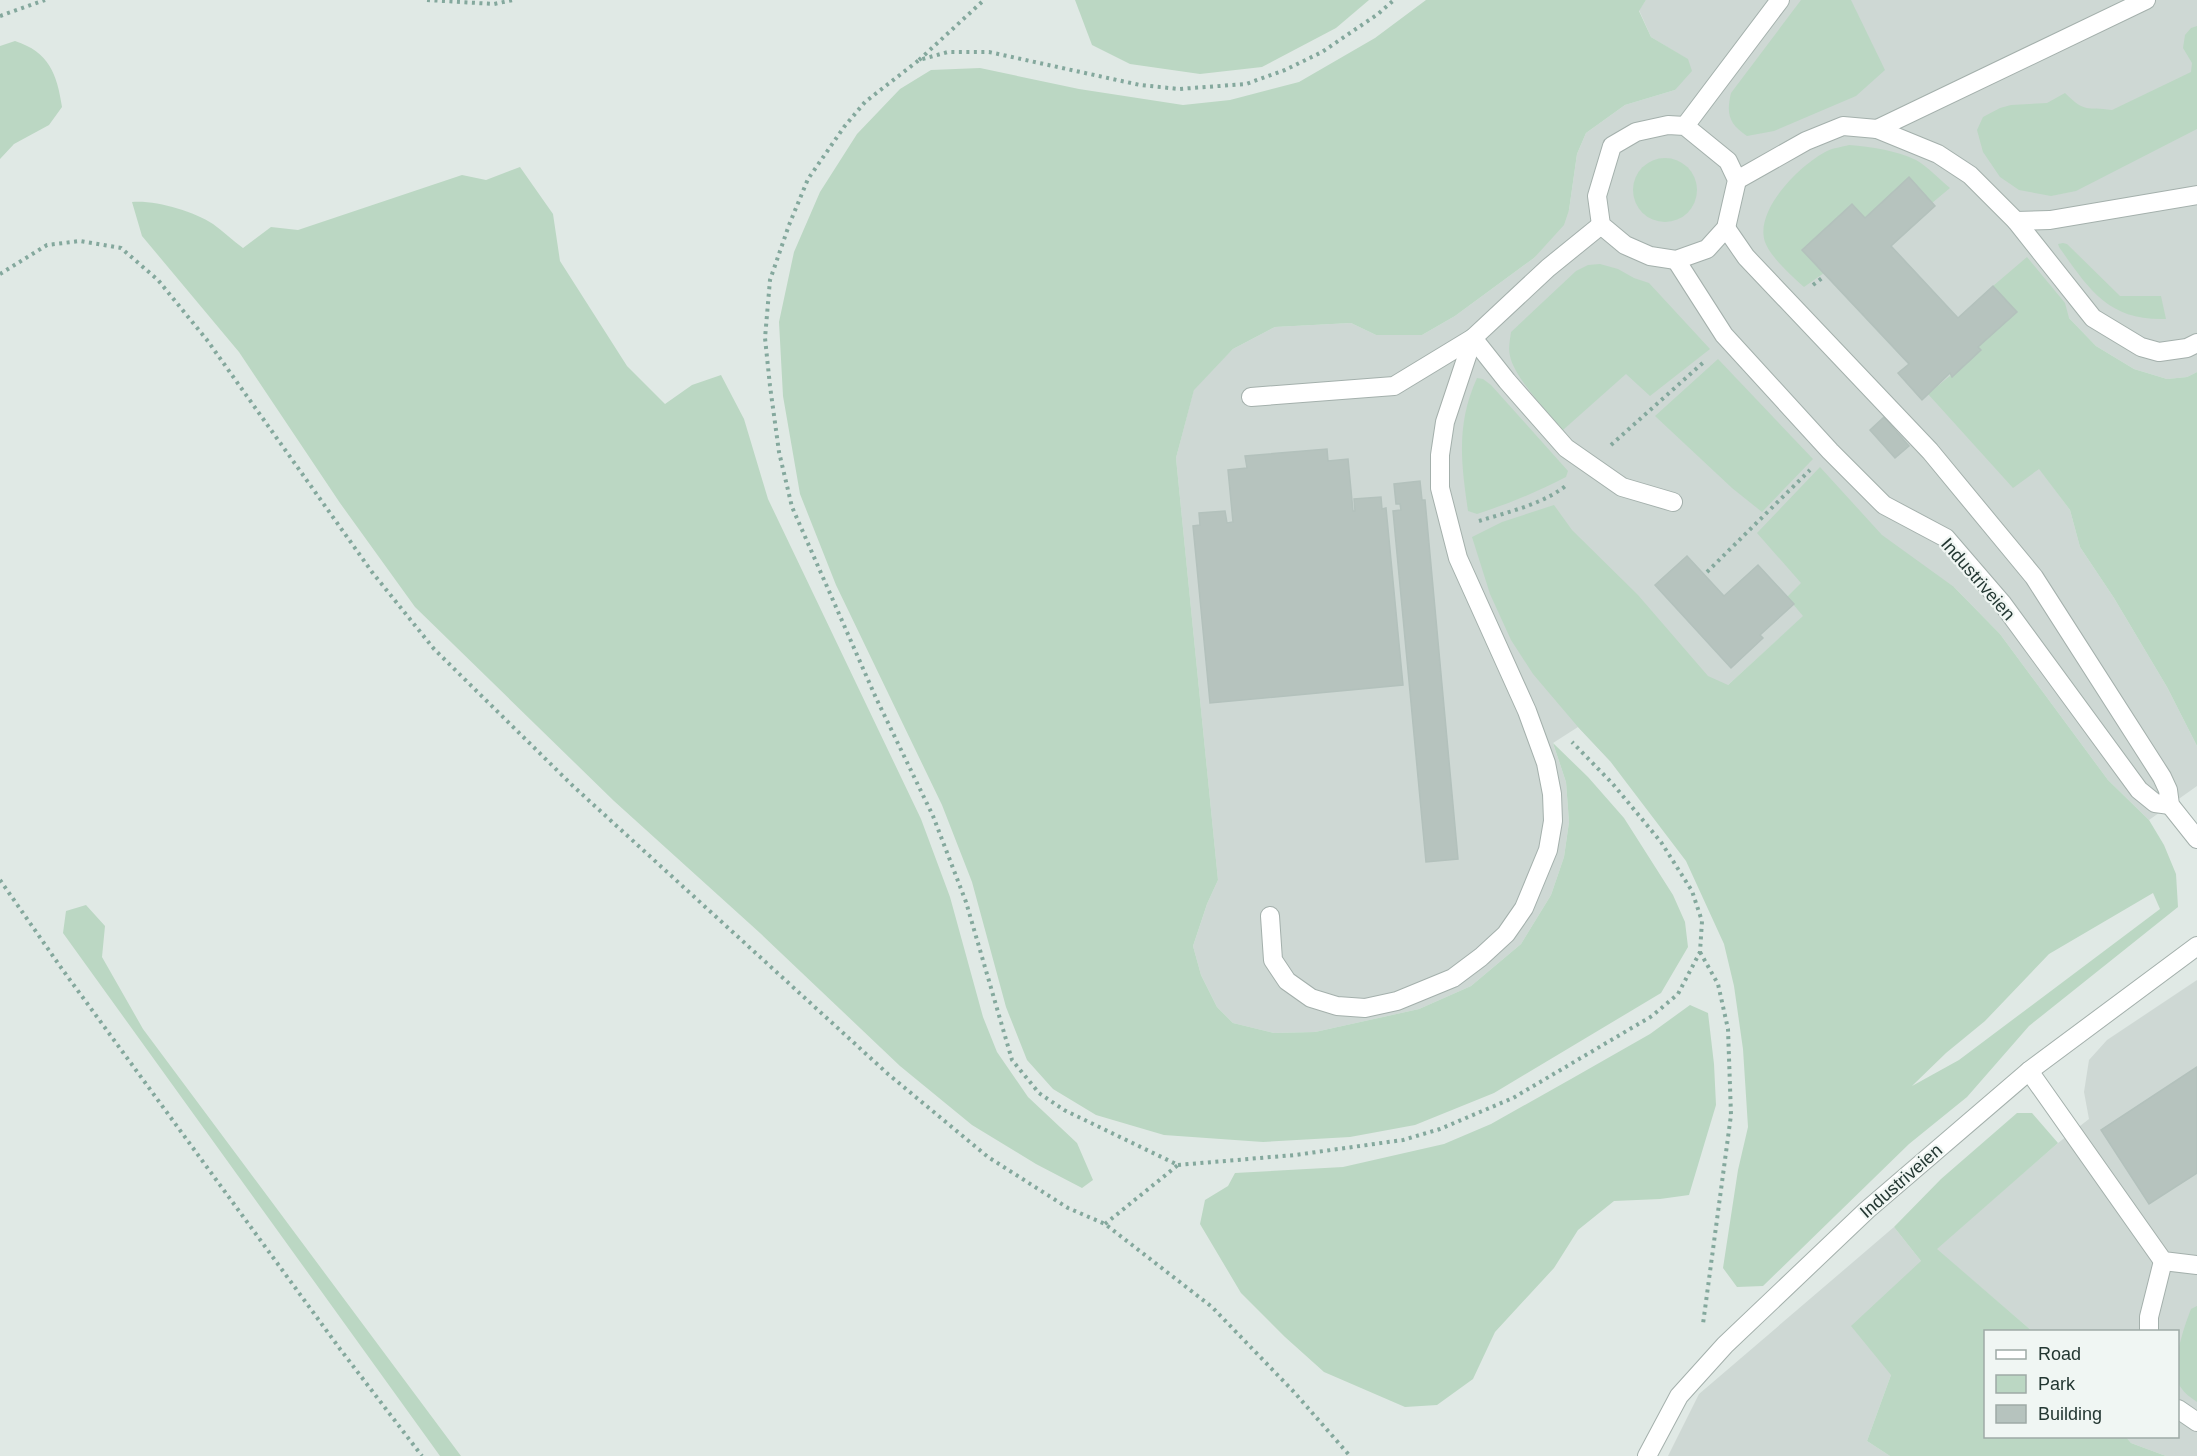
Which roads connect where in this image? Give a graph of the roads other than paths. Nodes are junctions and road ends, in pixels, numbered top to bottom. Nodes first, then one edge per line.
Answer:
1 (1780, 0) edge
2 (2146, 0) edge
3 (1685, 126) junction
4 (1877, 129) junction
5 (1737, 180) junction
6 (2197, 195) edge
7 (2016, 221) junction
8 (1601, 225) junction
9 (1726, 228) junction
10 (1676, 260) junction
11 (1473, 338) junction
12 (2197, 343) edge
13 (1251, 397) dead end
14 (1673, 502) dead end
15 (2170, 806) junction
16 (2197, 839) edge
17 (1270, 916) dead end
18 (2197, 946) edge
19 (2029, 1071) junction
20 (2163, 1261) junction
21 (2197, 1265) edge
22 (2149, 1330) edge
23 (2179, 1410) edge
24 (2197, 1422) edge
25 (1647, 1456) edge

1 - 3 street
2 - 4 street
3 - 5 street
3 - 8 street
4 - 5 street
4 - 7 street
5 - 9 street
6 - 7 street
7 - 12 street
8 - 10 street
8 - 11 street
9 - 10 street
9 - 15 street, Industriveien
10 - 15 street, Industriveien
11 - 13 street
11 - 14 street
11 - 17 street
15 - 16 street, Industriveien
18 - 19 street, Industriveien
19 - 20 street
19 - 25 street, Industriveien
20 - 21 street
20 - 22 street
23 - 24 street

